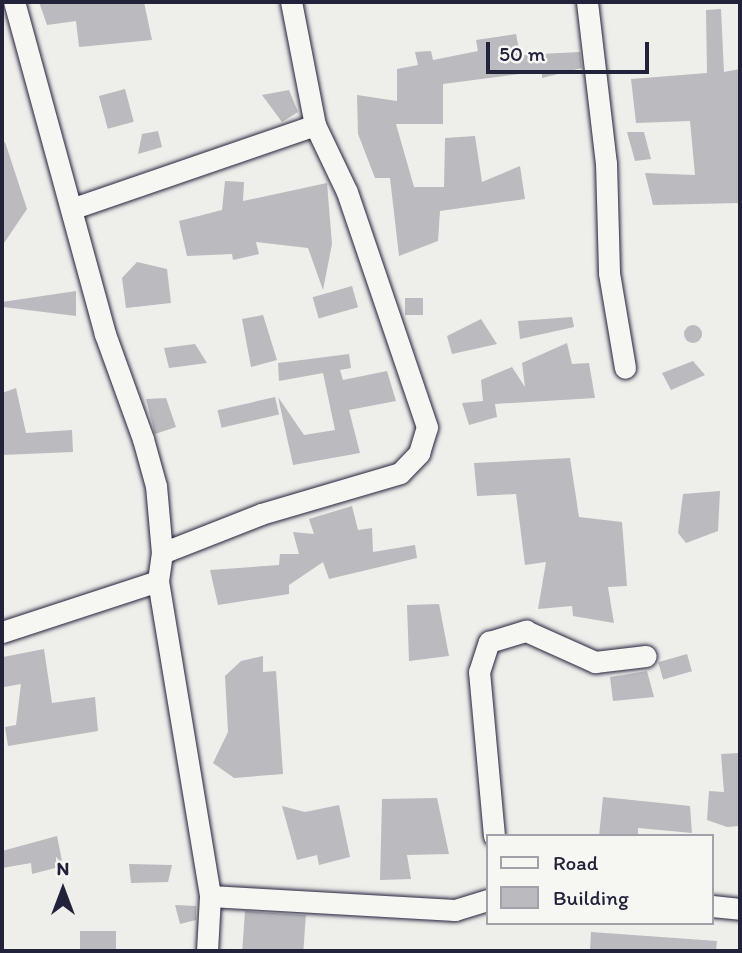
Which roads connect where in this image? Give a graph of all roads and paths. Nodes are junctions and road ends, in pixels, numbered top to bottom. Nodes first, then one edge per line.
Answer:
1 (14, 2) edge
2 (291, 2) edge
3 (587, 2) edge
4 (315, 125) junction
5 (74, 208) junction
6 (625, 368) dead end
7 (162, 554) junction
8 (158, 582) junction
9 (2, 632) edge
10 (646, 656) dead end
11 (494, 834) edge
12 (209, 896) junction
13 (486, 901) edge
14 (714, 906) edge
15 (740, 909) edge
16 (207, 951) edge

1 - 5 street
2 - 4 street
3 - 6 street
4 - 5 street
4 - 7 street
5 - 7 street
7 - 8 street
8 - 9 street
8 - 12 street
10 - 11 street
12 - 13 street
12 - 16 street
14 - 15 street

